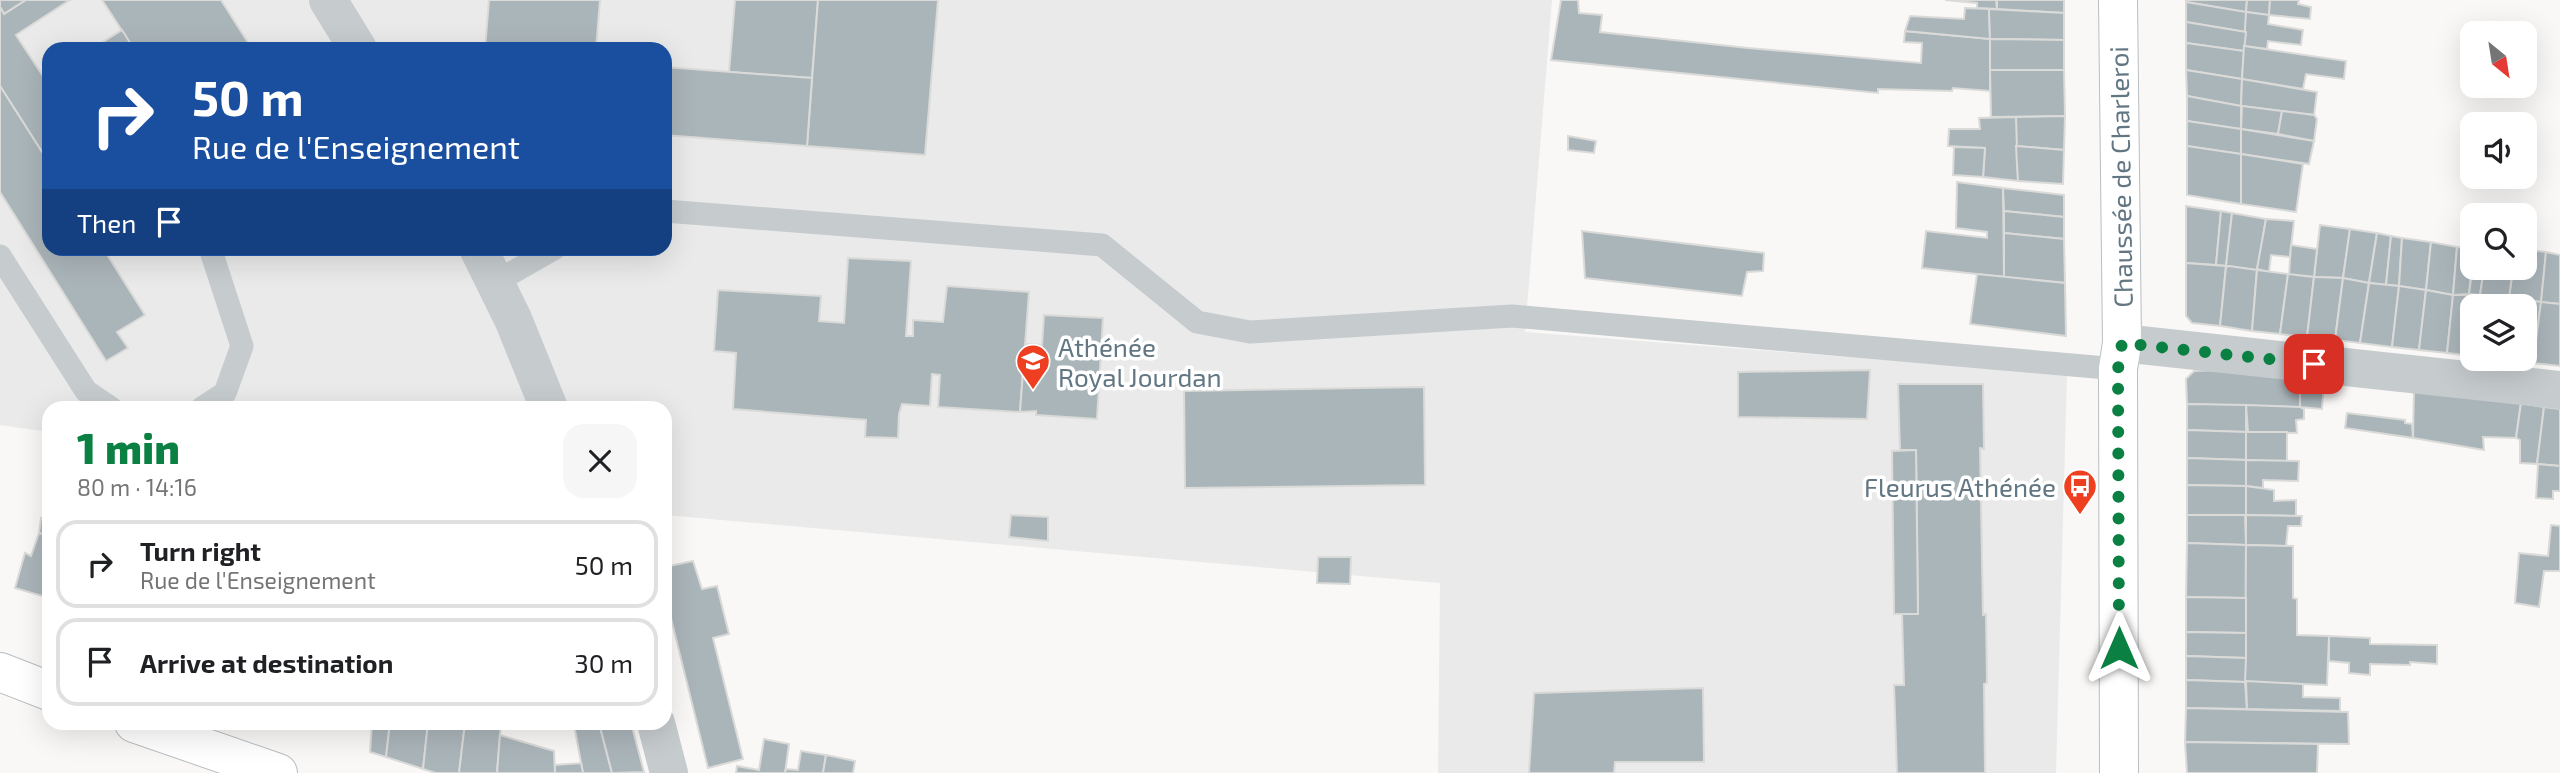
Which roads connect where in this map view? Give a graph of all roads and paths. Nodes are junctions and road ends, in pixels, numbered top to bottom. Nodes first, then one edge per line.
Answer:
1 (328, 0) edge
2 (2118, 0) edge
3 (354, 42) edge
4 (672, 212) edge
5 (0, 256) edge
6 (213, 256) edge
7 (482, 256) edge
8 (541, 256) edge
9 (494, 283) junction
10 (2120, 356) junction
11 (2560, 390) edge
12 (101, 401) edge
13 (213, 401) edge
14 (546, 401) edge
15 (0, 672) edge
16 (42, 688) edge
17 (154, 730) edge
18 (658, 730) edge
19 (278, 773) edge
20 (669, 773) edge
21 (2119, 773) edge

1 - 3 street
2 - 10 main road, Chaussée de Charleroi
4 - 10 lane
5 - 12 lane
6 - 13 lane
7 - 9 street
8 - 9 lane
9 - 14 street
10 - 11 street
10 - 21 main road, Chaussée de Charleroi
15 - 16 main road
17 - 19 main road
18 - 20 street

